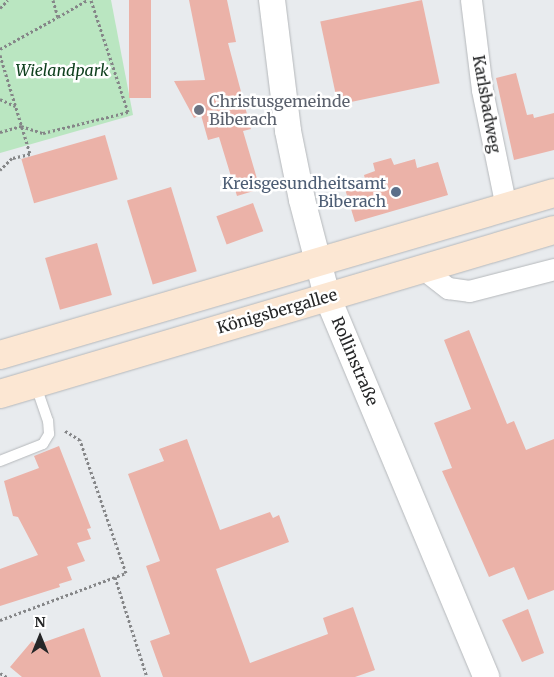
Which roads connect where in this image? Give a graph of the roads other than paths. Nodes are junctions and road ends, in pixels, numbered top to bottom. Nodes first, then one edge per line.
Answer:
1 (272, 0) edge
2 (471, 0) edge
3 (554, 194) edge
4 (506, 206) junction
5 (554, 230) edge
6 (317, 262) junction
7 (422, 268) junction
8 (554, 270) edge
9 (328, 296) junction
10 (0, 355) edge
11 (34, 383) junction
12 (0, 394) edge
13 (0, 461) edge
14 (486, 677) edge

1 - 6 street, Rollinstraße
2 - 4 street, Karlsbadweg
3 - 4 main road
4 - 6 main road
5 - 7 main road, Königsbergallee
6 - 9 street, Rollinstraße
6 - 10 main road
7 - 8 street
7 - 9 main road, Königsbergallee
9 - 11 main road, Königsbergallee
9 - 14 street, Rollinstraße
11 - 12 main road, Königsbergallee
11 - 13 lane

